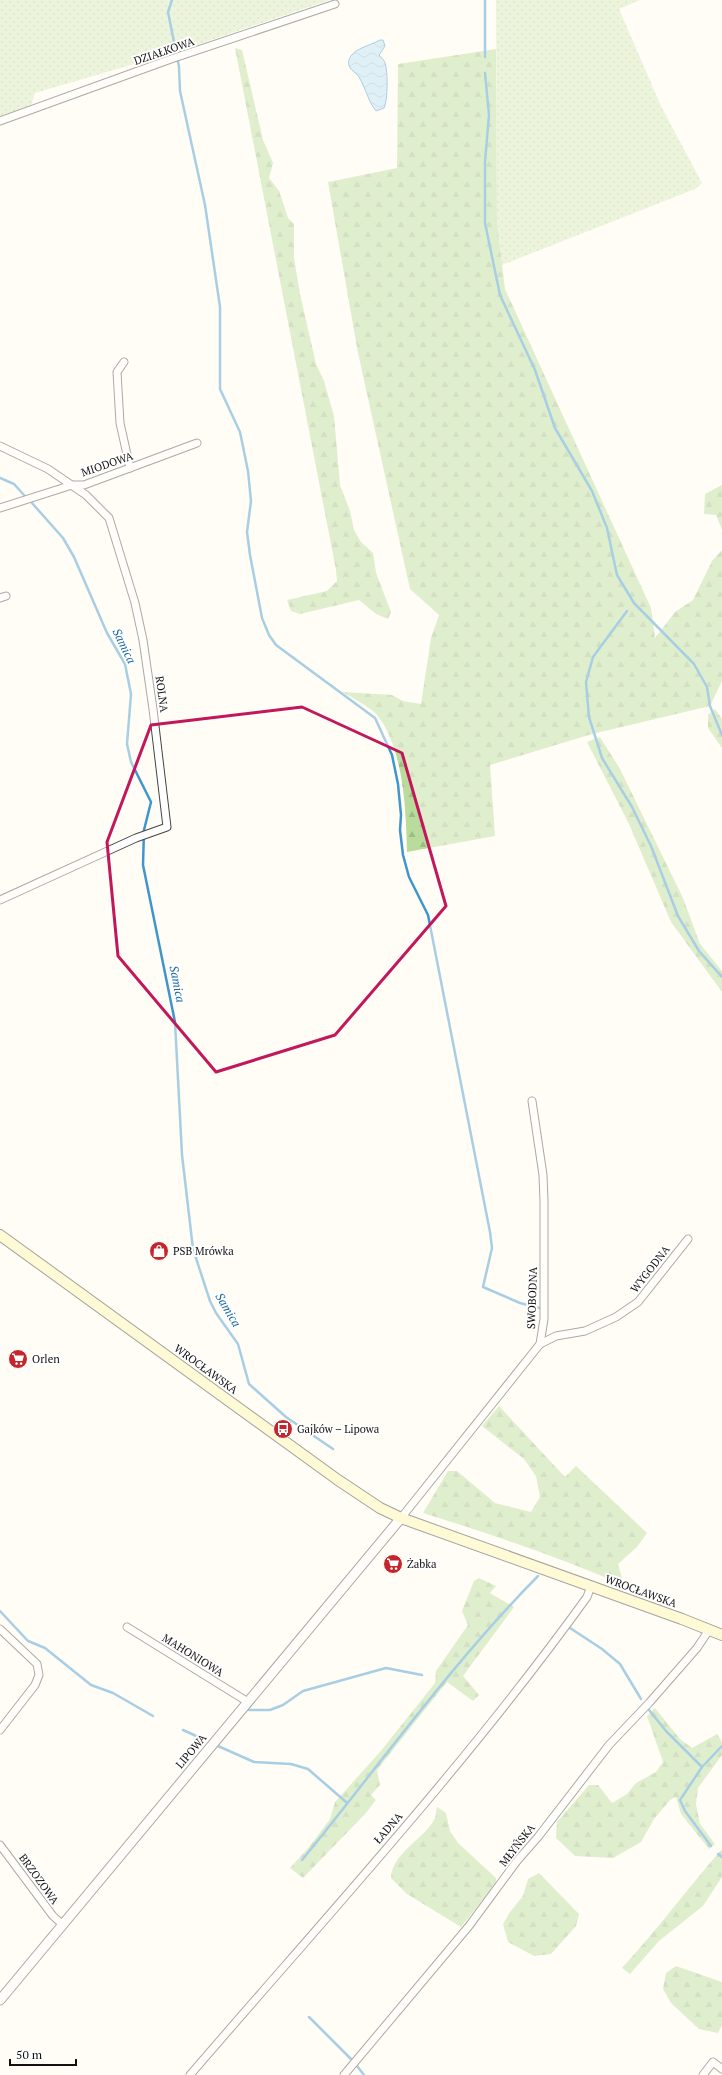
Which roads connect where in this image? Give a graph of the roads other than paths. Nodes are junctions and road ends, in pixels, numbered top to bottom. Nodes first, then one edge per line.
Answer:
1 (335, 4) dead end
2 (0, 121) edge
3 (124, 362) dead end
4 (197, 443) dead end
5 (0, 446) edge
6 (130, 468) junction
7 (72, 485) junction
8 (0, 508) edge
9 (0, 900) edge
10 (532, 1102) dead end
11 (0, 1235) edge
12 (688, 1239) dead end
13 (540, 1344) junction
14 (401, 1518) junction
15 (591, 1586) junction
16 (127, 1627) dead end
17 (0, 1629) edge
18 (709, 1630) junction
19 (722, 1635) edge
20 (248, 1702) junction
21 (0, 1730) edge
22 (0, 1845) edge
23 (62, 1924) junction
24 (0, 2000) edge
25 (722, 2069) edge
26 (190, 2075) edge
27 (344, 2075) edge
28 (703, 2075) edge

1 - 2 street, DZIAŁKOWA
3 - 6 street
4 - 6 street, MIODOWA
5 - 7 street, ROLNA
6 - 7 street, MIODOWA
7 - 8 street, MIODOWA
7 - 9 street, ROLNA
10 - 13 street, SWOBODNA
11 - 14 main road, WROCŁAWSKA
12 - 13 street, WYGODNA
13 - 14 street, SWOBODNA
14 - 15 main road, WROCŁAWSKA
14 - 20 street, LIPOWA
15 - 18 main road, WROCŁAWSKA
15 - 26 street, ŁADNA
16 - 20 street, MAHONIOWA
17 - 21 street
18 - 19 main road, WROCŁAWSKA
18 - 27 street, MŁYŃSKA
20 - 23 street, LIPOWA
22 - 23 street, BRZOZOWA
23 - 24 street, LIPOWA
25 - 28 street

